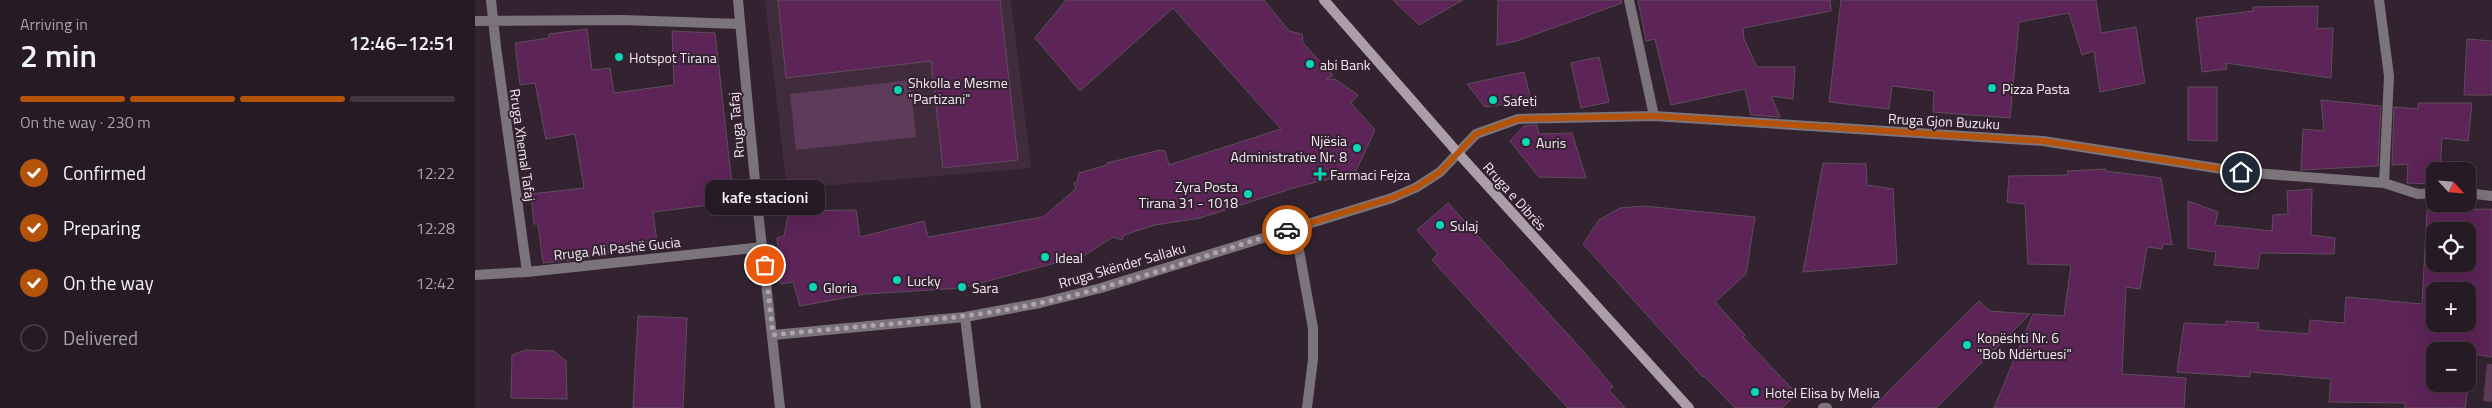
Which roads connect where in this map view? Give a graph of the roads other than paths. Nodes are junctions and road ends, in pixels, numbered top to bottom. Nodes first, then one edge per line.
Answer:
1 (491, 0) edge
2 (738, 0) edge
3 (1324, 0) edge
4 (1629, 0) edge
5 (2379, 0) edge
6 (493, 21) junction
7 (475, 22) edge
8 (740, 24) junction
9 (1654, 116) junction
10 (1458, 153) junction
11 (2384, 184) junction
12 (2426, 194) edge
13 (2476, 194) edge
14 (2492, 196) edge
15 (1295, 228) junction
16 (763, 247) junction
17 (527, 272) junction
18 (475, 275) edge
19 (965, 316) junction
20 (773, 335) junction
21 (778, 405) edge
22 (976, 408) edge
23 (1307, 408) edge
24 (1689, 408) edge
25 (1823, 408) edge
26 (1827, 408) edge

1 - 6 street, Rruga Xhemal Tafaj
2 - 8 street, Rruga Tafaj
3 - 10 main road, Rruga e Dibrës
4 - 9 street
5 - 11 street
6 - 7 street
6 - 8 street
6 - 17 street, Rruga Xhemal Tafaj
8 - 16 street, Rruga Tafaj
9 - 10 street, Rruga Gjon Buzuku
9 - 11 street, Rruga Gjon Buzuku
10 - 15 street, Rruga Skënder Sallaku
10 - 24 main road, Rruga e Dibrës
11 - 12 street, Rruga Gjon Buzuku
13 - 14 street
15 - 19 street, Rruga Skënder Sallaku
15 - 23 street
16 - 17 street, Rruga Ali Pashë Gucia
16 - 20 street, Rruga Tafaj
17 - 18 street, Rruga Ali Pashë Gucia
19 - 20 street, Rruga Skënder Sallaku
19 - 22 street
20 - 21 street, Rruga Tafaj
25 - 26 street

